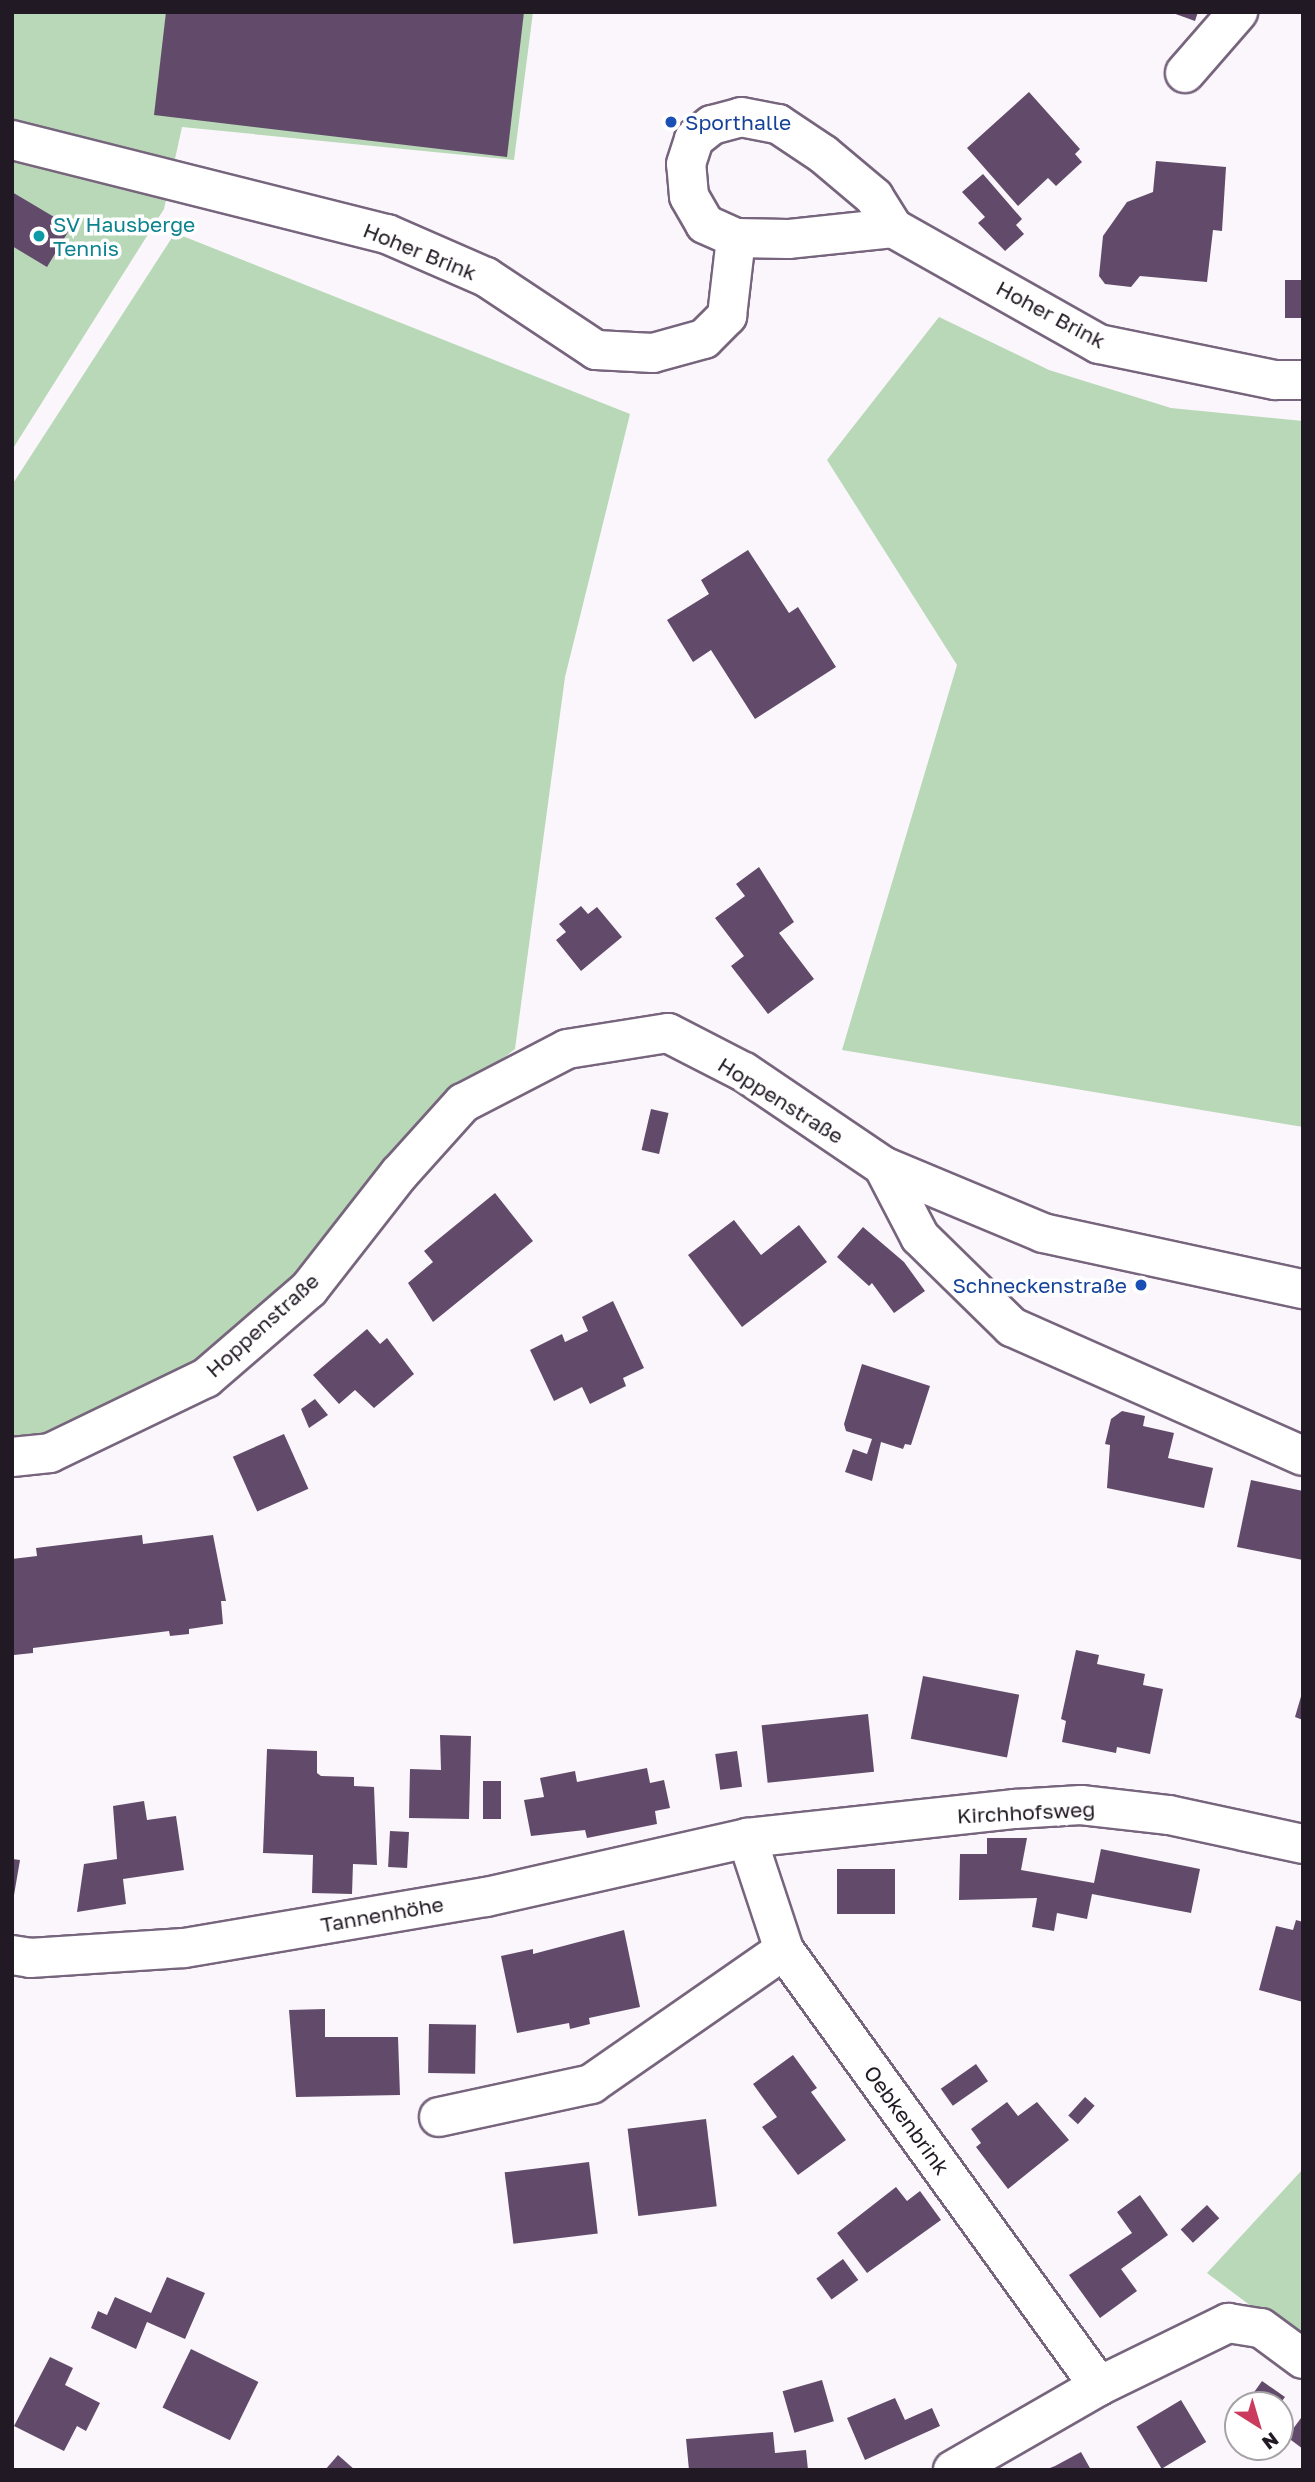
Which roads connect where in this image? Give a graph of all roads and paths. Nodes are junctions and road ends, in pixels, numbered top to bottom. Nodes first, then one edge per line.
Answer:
1 (1238, 12) edge
2 (1185, 73) dead end
3 (12, 140) edge
4 (893, 228) junction
5 (736, 238) junction
6 (1303, 380) edge
7 (883, 1166) junction
8 (1303, 1289) edge
9 (1303, 1456) edge
10 (12, 1457) edge
11 (747, 1838) junction
12 (1303, 1843) edge
13 (784, 1950) junction
14 (12, 1955) edge
15 (439, 2117) dead end
16 (1303, 2360) edge
17 (1099, 2386) junction
18 (953, 2470) edge

1 - 2 street
3 - 5 street, Hoher Brink
4 - 5 street, Hoher Brink
4 - 5 street, Hoher Brink
4 - 6 street, Hoher Brink
7 - 8 street, Hoppenstraße
7 - 9 street
7 - 10 street, Hoppenstraße
11 - 12 street, Kirchhofsweg
11 - 13 street, Oebkenbrink
11 - 14 street, Tannenhöhe
13 - 15 street
13 - 17 street, Oebkenbrink
16 - 17 street
17 - 18 street

